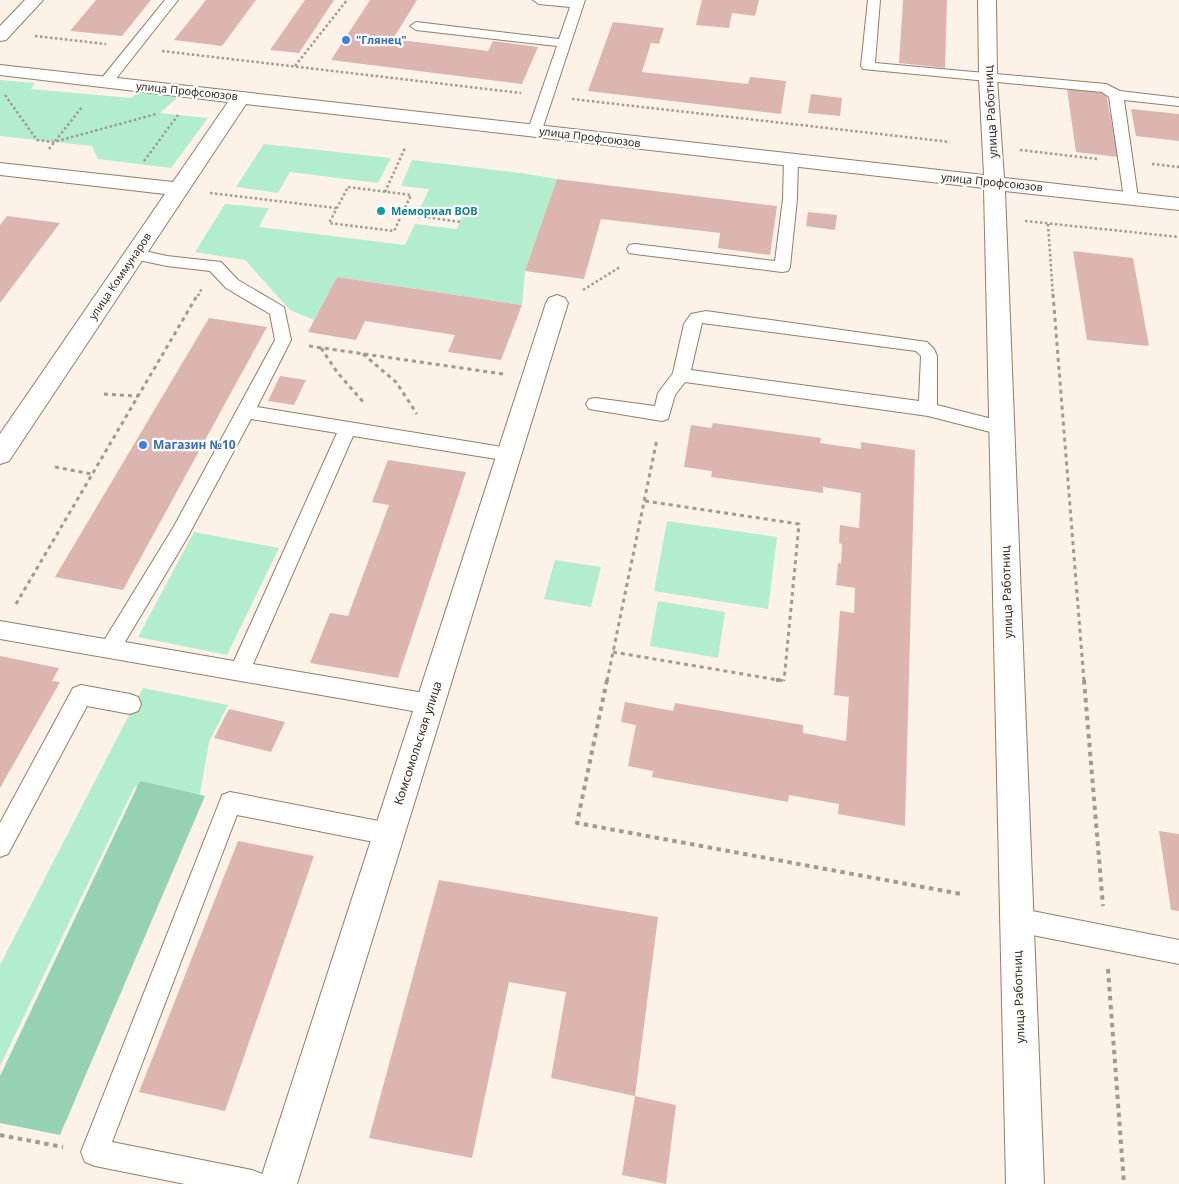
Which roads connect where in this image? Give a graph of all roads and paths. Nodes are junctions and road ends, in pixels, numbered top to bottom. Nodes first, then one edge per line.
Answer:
1 (34, 0) edge
2 (172, 0) edge
3 (347, 0) edge
4 (539, 0) edge
5 (874, 0) edge
6 (987, 0) edge
7 (578, 2) edge
8 (416, 26) dead end
9 (0, 36) edge
10 (34, 36) dead end
11 (564, 43) junction
12 (134, 47) junction
13 (296, 66) junction
14 (0, 70) edge
15 (988, 78) junction
16 (106, 82) junction
17 (0, 89) edge
18 (1116, 95) junction
19 (546, 96) junction
20 (241, 97) junction
21 (1179, 102) edge
22 (82, 108) dead end
23 (182, 109) dead end
24 (160, 113) dead end
25 (169, 114) dead end
26 (178, 115) junction
27 (535, 130) junction
28 (54, 142) junction
29 (950, 142) dead end
30 (405, 148) dead end
31 (1017, 149) dead end
32 (791, 160) junction
33 (1125, 162) junction
34 (1179, 167) edge
35 (1, 170) edge
36 (29, 173) junction
37 (128, 183) junction
38 (994, 183) junction
39 (179, 189) junction
40 (385, 192) junction
41 (210, 193) dead end
42 (1130, 198) junction
43 (1179, 204) edge
44 (336, 208) junction
45 (403, 214) junction
46 (1019, 221) dead end
47 (461, 222) dead end
48 (1048, 224) junction
49 (1179, 237) edge
50 (634, 249) joint
51 (135, 254) junction
52 (215, 266) junction
53 (557, 303) joint
54 (283, 340) junction
55 (321, 347) junction
56 (361, 353) junction
57 (681, 375) junction
58 (533, 379) junction
59 (104, 394) dead end
60 (138, 396) junction
61 (595, 404) dead end
62 (928, 409) junction
63 (246, 412) junction
64 (662, 414) junction
65 (348, 428) junction
66 (1002, 428) junction
67 (408, 438) junction
68 (430, 441) junction
69 (0, 454) edge
70 (509, 454) junction
71 (54, 467) dead end
72 (92, 474) junction
73 (645, 501) junction
74 (0, 630) edge
75 (110, 649) junction
76 (613, 652) junction
77 (240, 671) junction
78 (130, 704) dead end
79 (430, 704) junction
80 (389, 834) junction
81 (0, 846) edge
82 (961, 894) dead end
83 (1017, 920) junction
84 (1106, 937) junction
85 (1179, 952) edge
86 (0, 1136) edge
87 (95, 1152) junction
88 (252, 1184) edge
89 (278, 1184) edge
90 (1025, 1184) edge
91 (1124, 1184) edge

1 - 9 street
2 - 12 lane
3 - 13 path
4 - 7 lane
5 - 15 lane
6 - 15 street, улица Работниц
7 - 11 lane
8 - 11 lane
10 - 12 path
11 - 19 lane
12 - 13 path
12 - 16 lane
13 - 19 path
14 - 16 street, улица Профсоюзов
15 - 18 lane
15 - 38 street, улица Работниц
16 - 20 street, улица Профсоюзов
17 - 28 path
18 - 21 lane
18 - 33 lane
19 - 27 lane
19 - 29 path
20 - 27 street, улица Профсоюзов
20 - 39 street, улица Коммунаров
22 - 28 path
23 - 26 path
24 - 28 path
25 - 26 path
26 - 37 path
27 - 32 street, улица Профсоюзов
28 - 36 path
30 - 40 path
31 - 33 path
32 - 38 street, улица Профсоюзов
32 - 50 lane
33 - 34 path
33 - 42 lane
35 - 36 street
36 - 37 street
37 - 39 street
38 - 42 street, улица Профсоюзов
38 - 66 street, улица Работниц
39 - 51 street, улица Коммунаров
40 - 44 path
40 - 45 path
41 - 44 path
42 - 43 street, улица Профсоюзов
44 - 45 path
45 - 47 path
46 - 48 path
48 - 49 path
48 - 84 path
50 - 53 path
51 - 52 lane
51 - 69 street, улица Коммунаров
52 - 54 lane
52 - 60 path
53 - 58 street, Комсомольская улица
54 - 55 path
54 - 63 lane
55 - 56 path
55 - 67 path
56 - 58 path
56 - 68 path
57 - 62 lane
57 - 62 lane
57 - 64 lane
58 - 70 street, Комсомольская улица
59 - 60 path
60 - 72 path
61 - 64 lane
62 - 66 lane
63 - 65 lane
63 - 75 lane
64 - 73 path
65 - 67 lane
65 - 77 lane
66 - 83 street, улица Работниц
67 - 68 lane
68 - 70 lane
70 - 79 street, Комсомольская улица
71 - 72 path
72 - 74 path
73 - 76 path
73 - 76 path
74 - 75 lane
75 - 77 lane
76 - 82 path
77 - 79 lane
78 - 81 lane
79 - 80 street, Комсомольская улица
80 - 87 lane
80 - 89 street, Комсомольская улица
83 - 84 lane
83 - 90 street, улица Работниц
84 - 85 lane
84 - 91 path
86 - 87 path
87 - 88 lane

